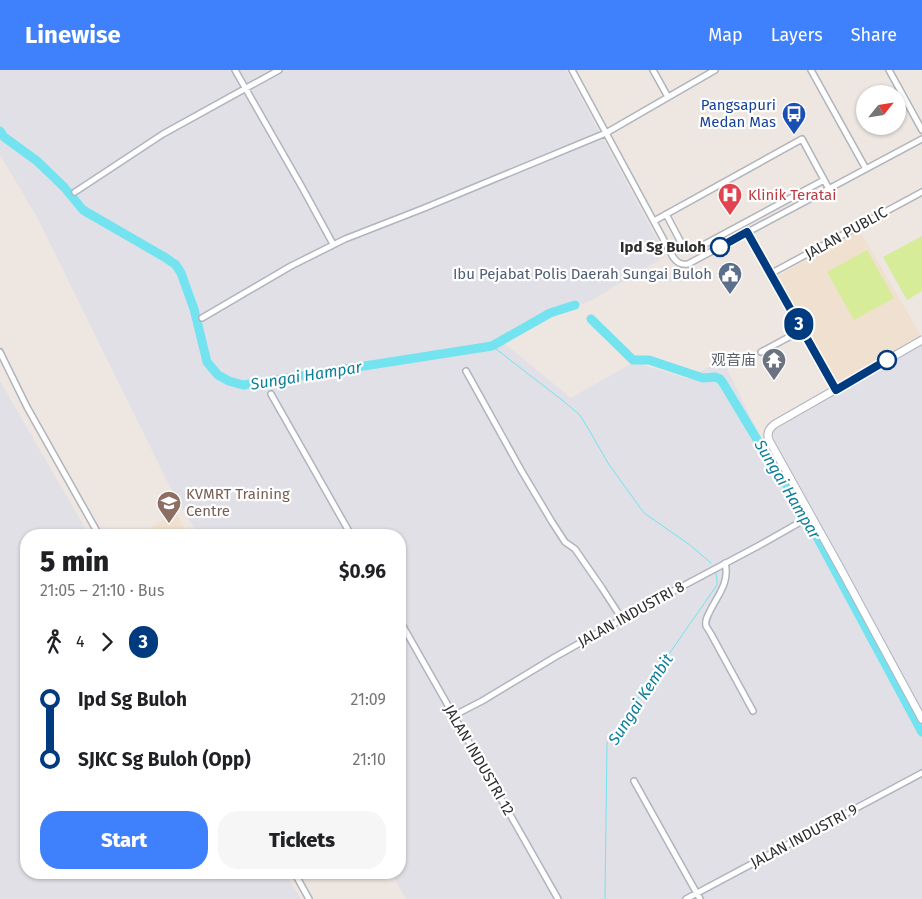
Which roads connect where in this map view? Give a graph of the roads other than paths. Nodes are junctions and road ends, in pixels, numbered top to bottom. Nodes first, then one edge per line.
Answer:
1 (235, 70) edge
2 (279, 70) edge
3 (572, 70) edge
4 (653, 70) edge
5 (715, 70) edge
6 (811, 70) edge
7 (889, 70) edge
8 (245, 89) junction
9 (668, 97) junction
10 (922, 130) edge
11 (606, 133) junction
12 (922, 139) edge
13 (866, 169) junction
14 (824, 180) junction
15 (829, 189) junction
16 (75, 192) dead end
17 (922, 192) edge
18 (666, 214) junction
19 (654, 221) junction
20 (747, 232) junction
21 (333, 244) junction
22 (770, 274) junction
23 (202, 318) dead end
24 (802, 330) junction
25 (922, 340) edge
26 (0, 352) edge
27 (761, 352) dead end
28 (466, 371) dead end
29 (836, 390) junction
30 (271, 394) dead end
31 (808, 518) junction
32 (96, 529) edge
33 (348, 529) edge
34 (725, 563) junction
35 (622, 619) junction
36 (406, 632) edge
37 (753, 711) dead end
38 (453, 716) junction
39 (922, 719) edge
40 (922, 773) edge
41 (634, 781) dead end
42 (298, 879) edge
43 (698, 896) edge
44 (309, 899) edge
45 (558, 899) edge
46 (686, 899) edge

1 - 8 street
2 - 8 street
3 - 11 street
4 - 9 street
5 - 9 street
6 - 13 street
7 - 10 street
8 - 16 street
8 - 21 street
9 - 11 street
11 - 19 street
11 - 21 street
12 - 13 street
13 - 15 street
14 - 15 street
14 - 18 street
14 - 18 street
15 - 20 street
17 - 22 street, JALAN PUBLIC
18 - 19 street
19 - 20 street
20 - 22 street
21 - 23 street
22 - 24 street
24 - 27 street
24 - 29 street
25 - 29 street
26 - 32 street
28 - 35 street
29 - 31 street
30 - 33 street
31 - 34 street, JALAN INDUSTRI 8
31 - 39 street
34 - 35 street, JALAN INDUSTRI 8
34 - 37 street
35 - 38 street, JALAN INDUSTRI 8
36 - 38 street, JALAN INDUSTRI 12
38 - 45 street, JALAN INDUSTRI 12
40 - 43 street, JALAN INDUSTRI 9
41 - 43 street
42 - 44 street
43 - 46 street, JALAN INDUSTRI 9

